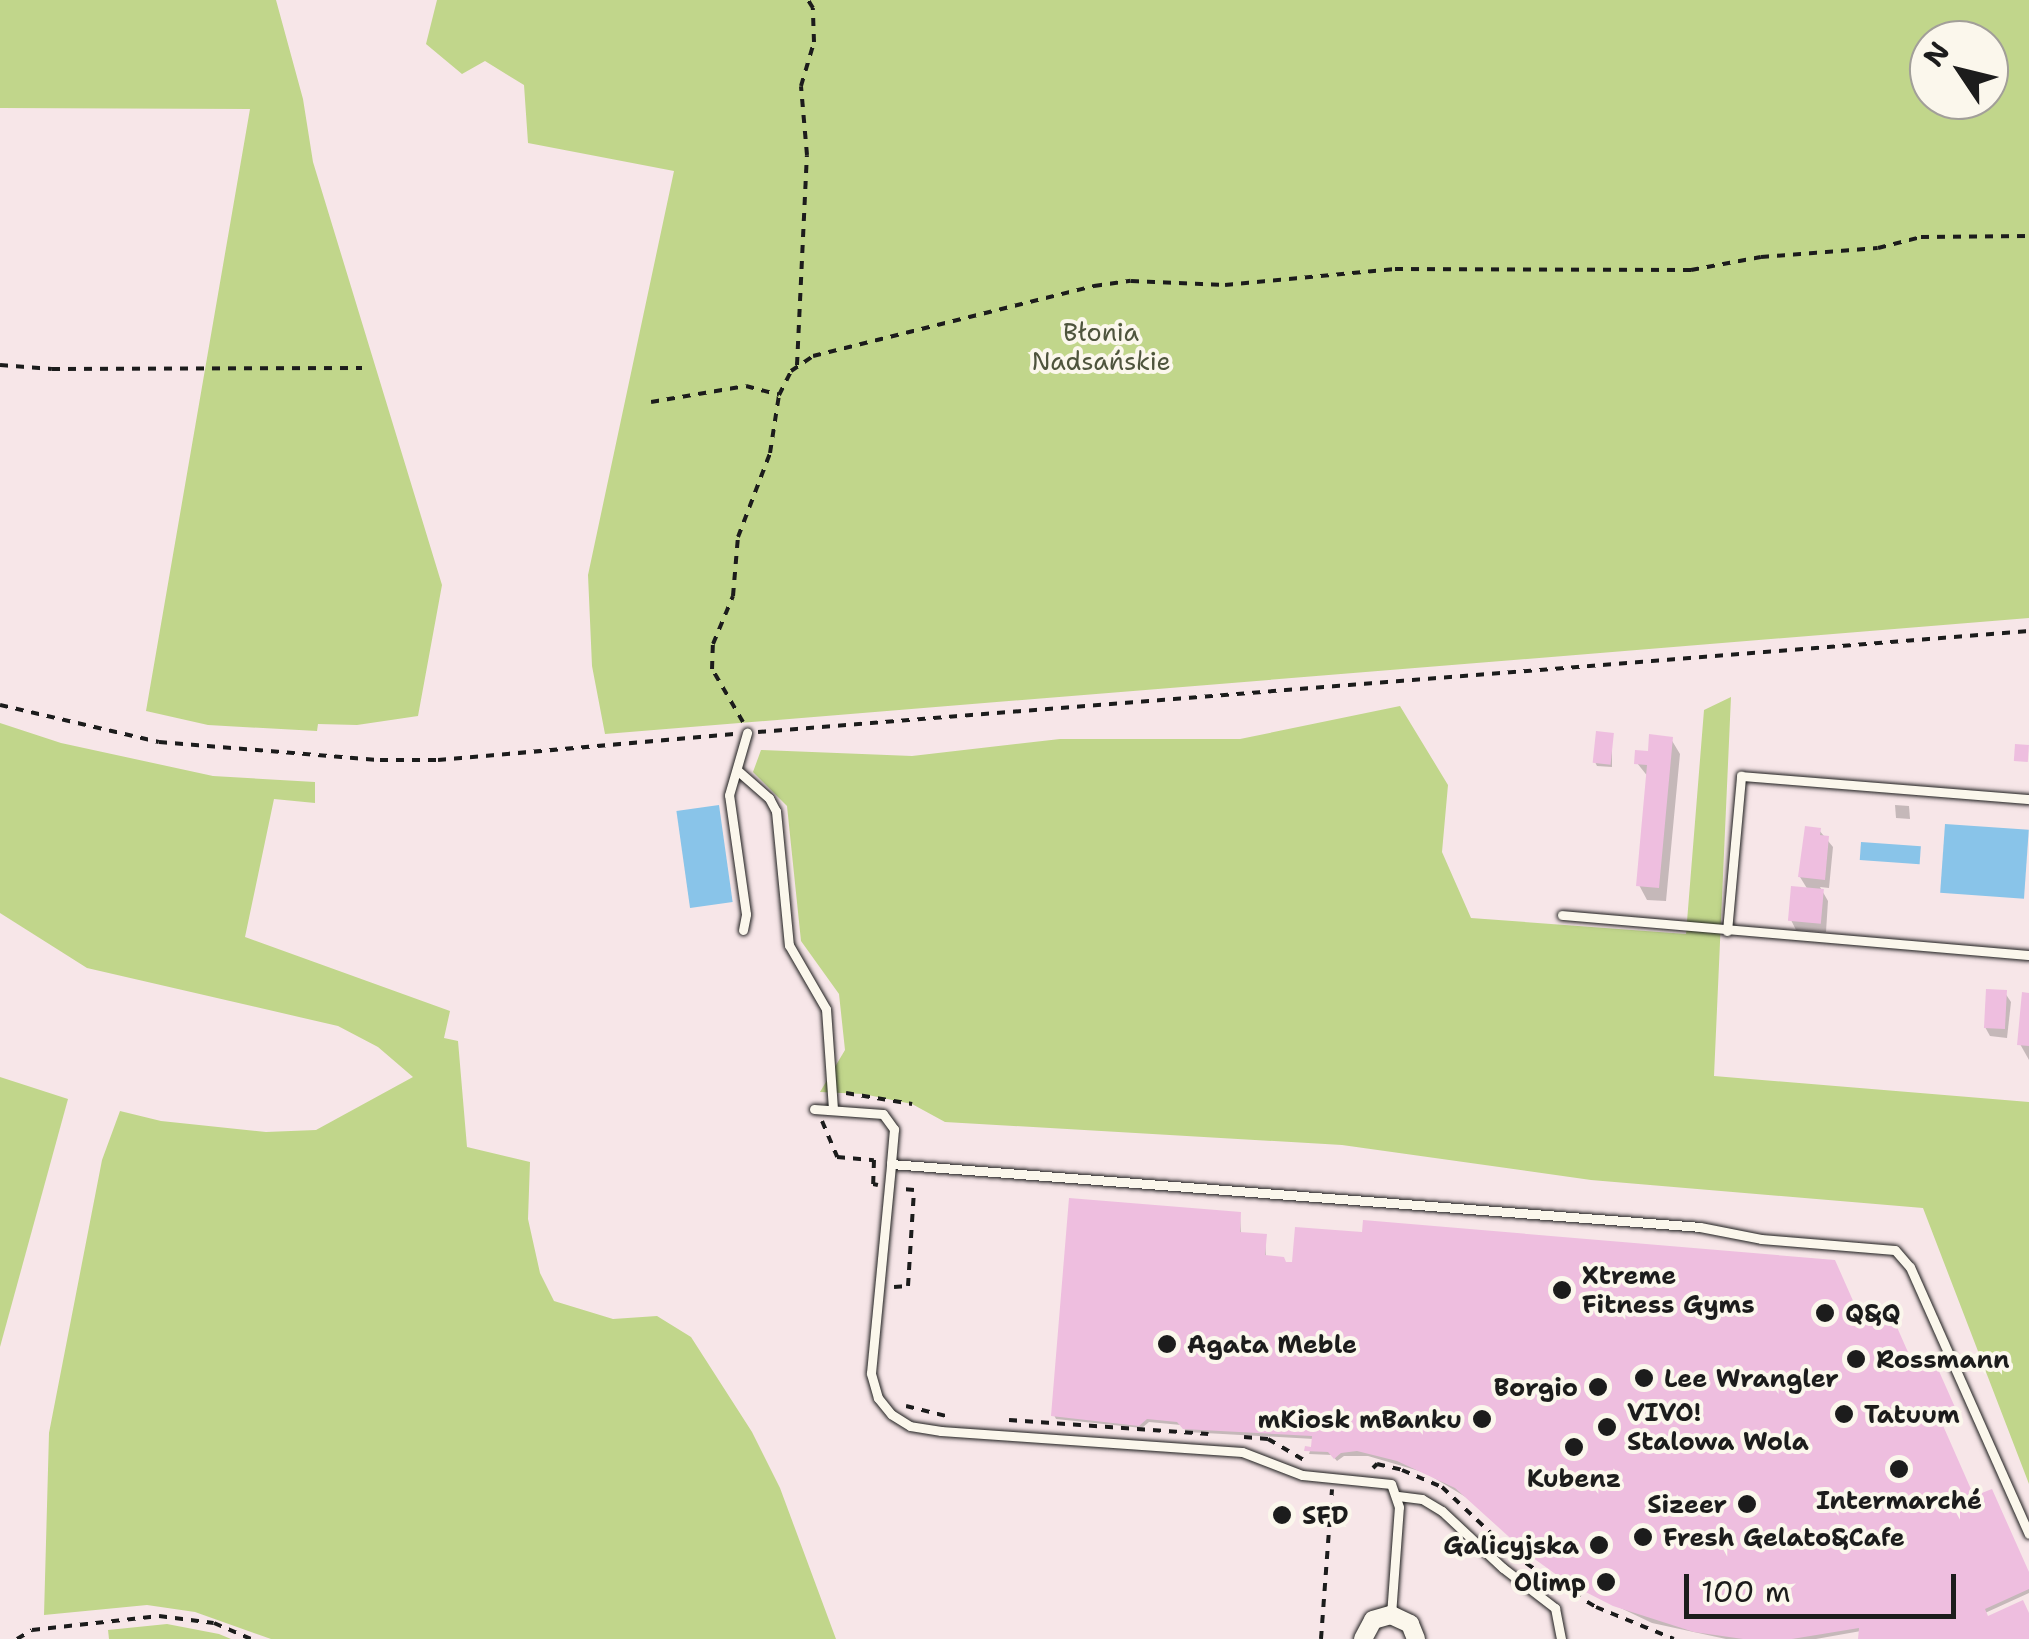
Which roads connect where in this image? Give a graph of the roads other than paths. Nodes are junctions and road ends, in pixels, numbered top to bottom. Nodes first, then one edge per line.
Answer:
1 (747, 733) road end
2 (737, 770) junction
3 (2029, 799) edge
4 (1562, 916) dead end
5 (743, 930) dead end
6 (1727, 931) junction
7 (2029, 954) edge
8 (834, 1108) junction
9 (817, 1109) road end
10 (891, 1164) junction
11 (1398, 1496) junction
12 (2029, 1534) edge
13 (1391, 1615) junction
14 (1363, 1639) edge
15 (1416, 1639) edge
16 (1561, 1639) edge

1 - 2 lane
2 - 5 lane
2 - 8 lane
3 - 6 lane
4 - 6 lane
6 - 7 lane
8 - 9 lane
8 - 10 lane
10 - 11 lane
10 - 12 lane
11 - 13 lane
11 - 16 lane
13 - 14 street
13 - 15 street

